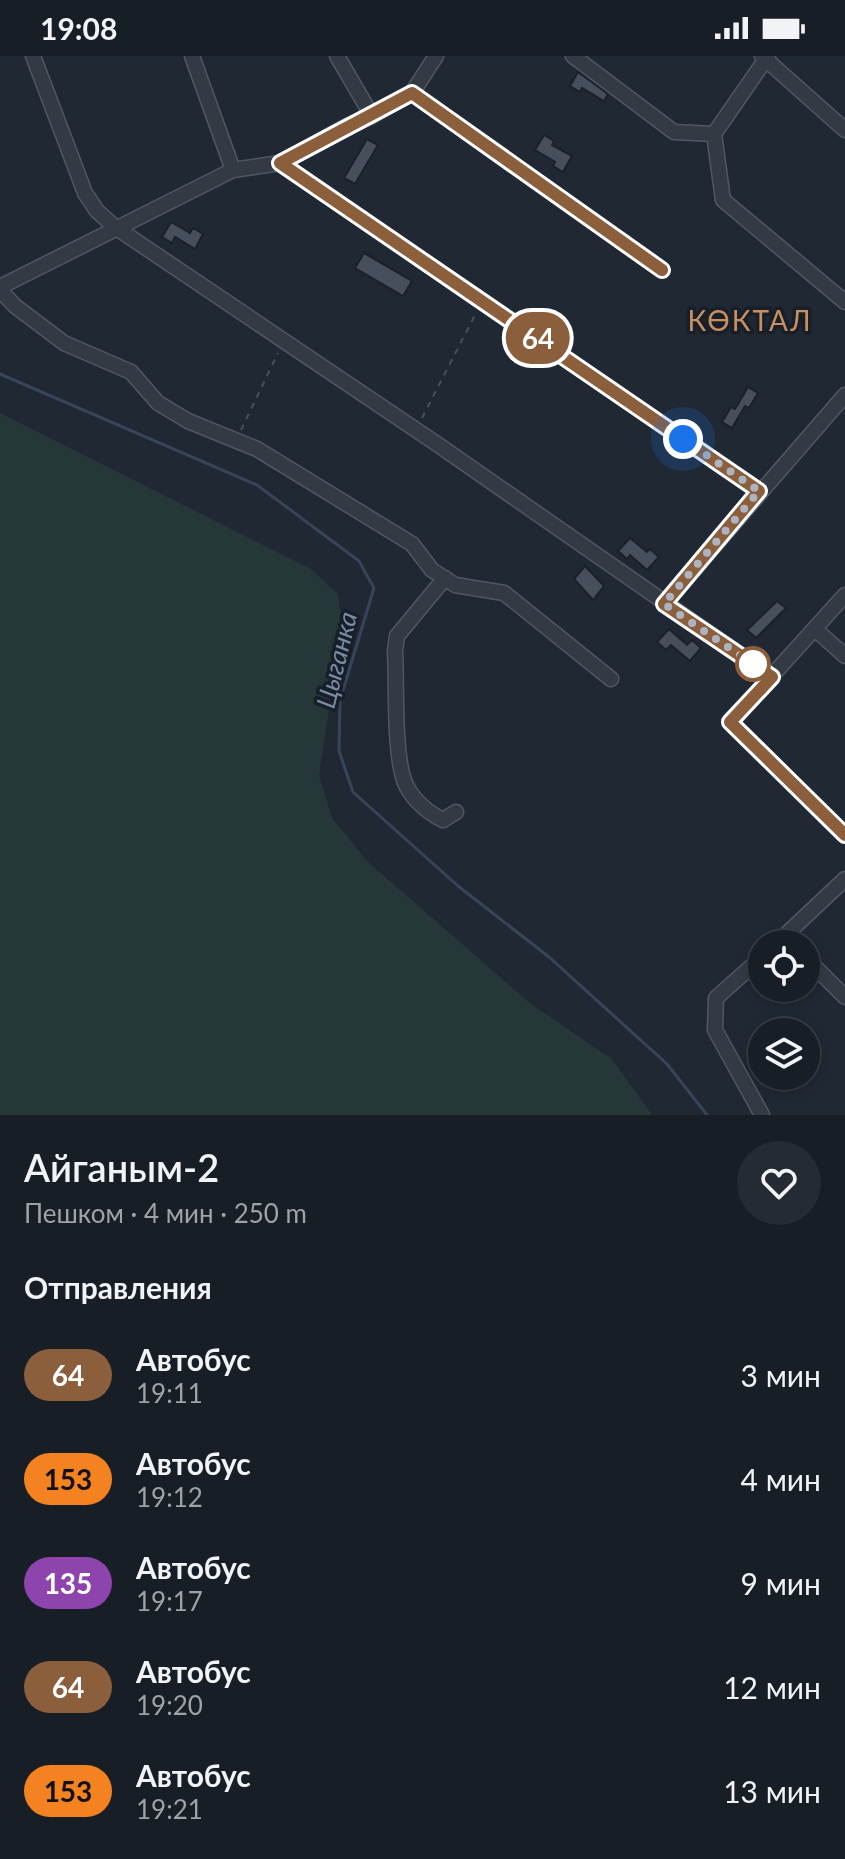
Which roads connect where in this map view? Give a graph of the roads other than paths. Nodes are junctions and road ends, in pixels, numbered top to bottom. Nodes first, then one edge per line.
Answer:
1 (33, 56) edge
2 (192, 56) edge
3 (337, 56) edge
4 (436, 56) edge
5 (573, 56) edge
6 (765, 57) edge
7 (412, 93) junction
8 (372, 116) junction
9 (845, 130) edge
10 (714, 134) junction
11 (280, 163) junction
12 (233, 170) junction
13 (115, 227) junction
14 (662, 270) dead end
15 (0, 289) edge
16 (845, 302) edge
17 (845, 395) edge
18 (759, 491) junction
19 (445, 578) junction
20 (845, 595) edge
21 (664, 604) junction
22 (816, 630) junction
23 (845, 656) edge
24 (772, 677) junction
25 (611, 679) dead end
26 (456, 812) dead end
27 (845, 835) edge
28 (845, 879) edge
29 (796, 930) edge
30 (748, 969) edge
31 (820, 972) edge
32 (845, 997) edge
33 (762, 1115) edge

1 - 13 street
2 - 12 street
3 - 8 street
4 - 7 street
5 - 10 street
6 - 9 street
6 - 10 street
7 - 8 street
7 - 14 street
8 - 11 street
10 - 16 street
11 - 12 street
11 - 18 street
12 - 13 street
13 - 15 street
13 - 21 street
15 - 19 street
17 - 18 street
18 - 21 street
19 - 25 street
19 - 26 street
20 - 22 street
21 - 24 street
22 - 23 street
22 - 24 street
24 - 27 street
28 - 29 street
30 - 33 street
31 - 32 street

